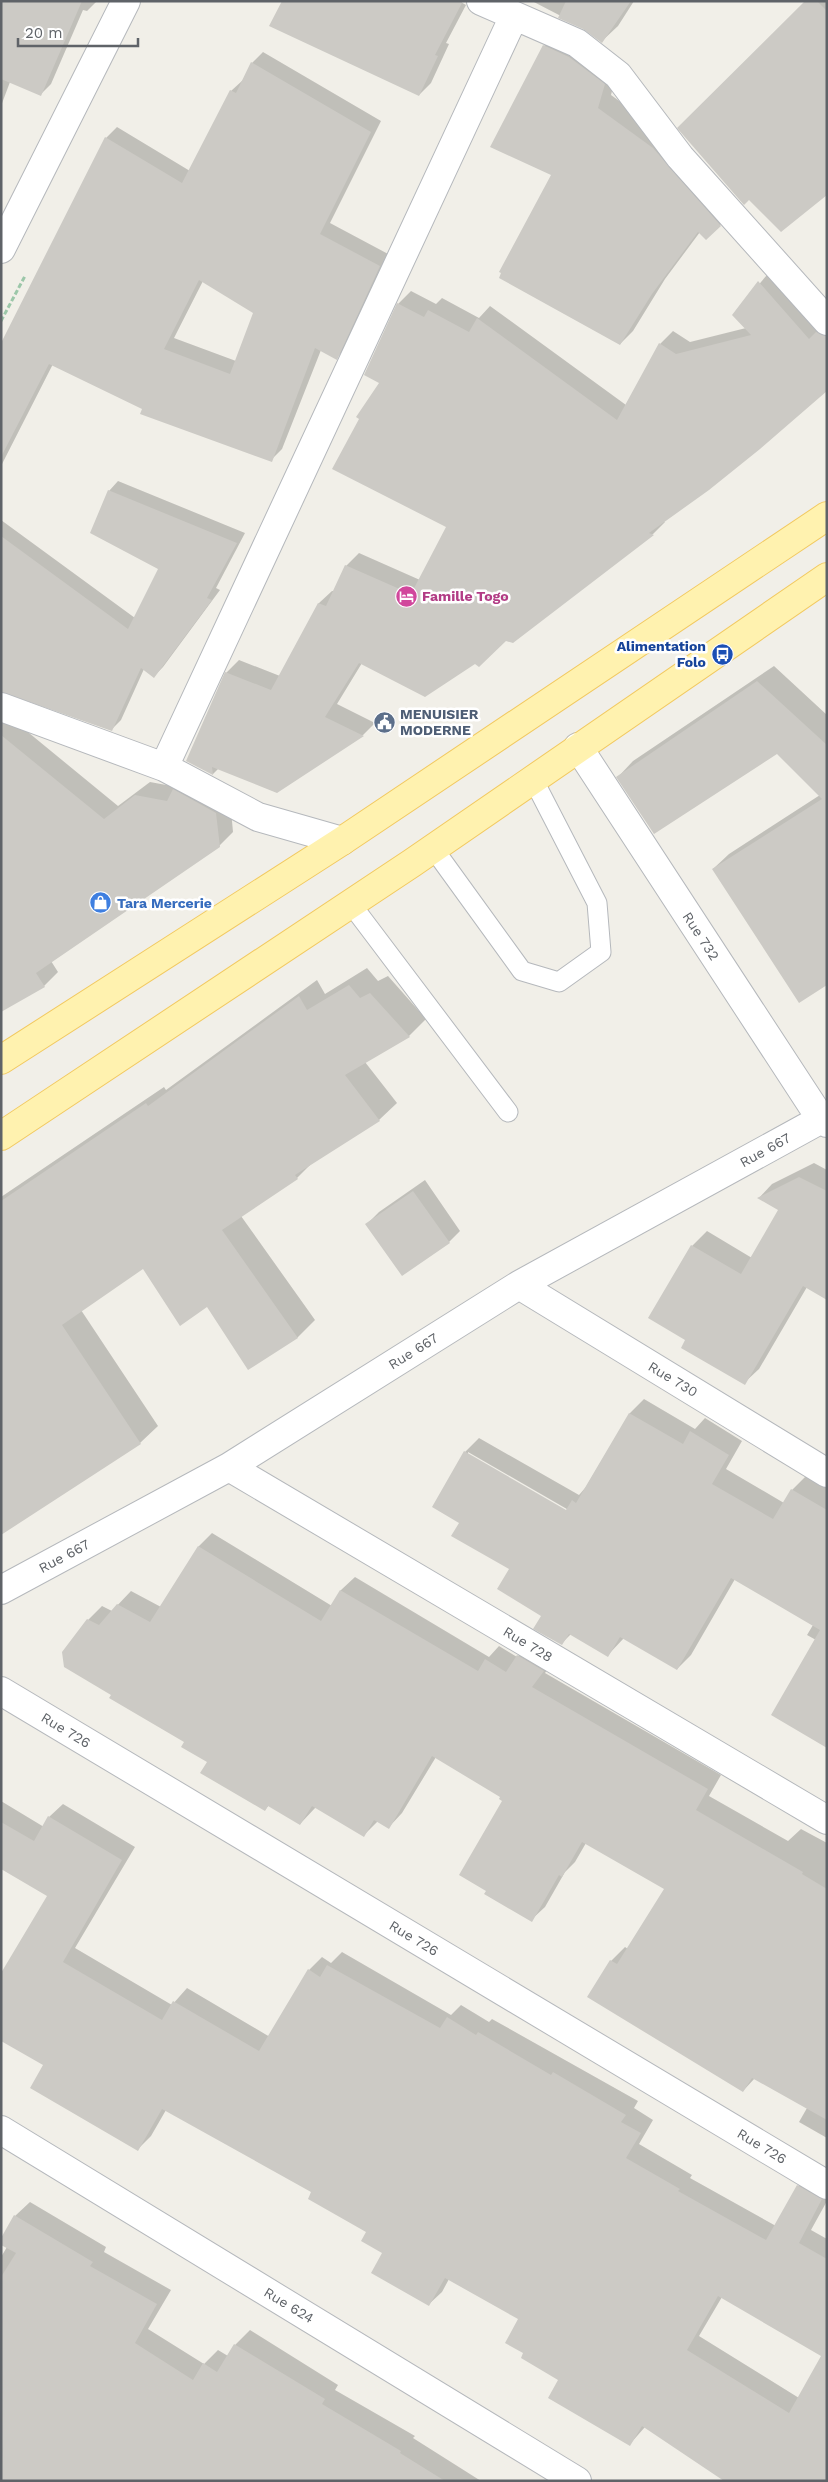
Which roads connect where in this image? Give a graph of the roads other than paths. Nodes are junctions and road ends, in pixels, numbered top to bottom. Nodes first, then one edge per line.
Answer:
1 (126, 1) edge
2 (481, 1) edge
3 (514, 16) junction
4 (1, 249) edge
5 (827, 321) edge
6 (827, 516) edge
7 (826, 578) edge
8 (1, 707) edge
9 (578, 747) junction
10 (164, 767) junction
11 (533, 779) junction
12 (342, 841) junction
13 (434, 848) junction
14 (351, 904) junction
15 (1, 1060) edge
16 (508, 1112) dead end
17 (825, 1119) edge
18 (1, 1136) edge
19 (518, 1285) junction
20 (229, 1467) junction
21 (827, 1473) edge
22 (1, 1590) edge
23 (1, 1691) edge
24 (827, 1820) edge
25 (1, 2130) edge
26 (827, 2185) edge
27 (577, 2481) edge

1 - 4 street
2 - 3 street
3 - 5 street
3 - 10 street
6 - 12 main road
7 - 9 main road
8 - 10 street
9 - 11 main road
9 - 17 street, Rue 732
10 - 12 street
11 - 13 main road
11 - 13 lane
12 - 15 main road
13 - 14 main road
14 - 16 lane
14 - 18 main road
17 - 19 street, Rue 667
19 - 20 street, Rue 667
19 - 21 street, Rue 730
20 - 22 street, Rue 667
20 - 24 street, Rue 728
23 - 26 street, Rue 726
25 - 27 street, Rue 624

